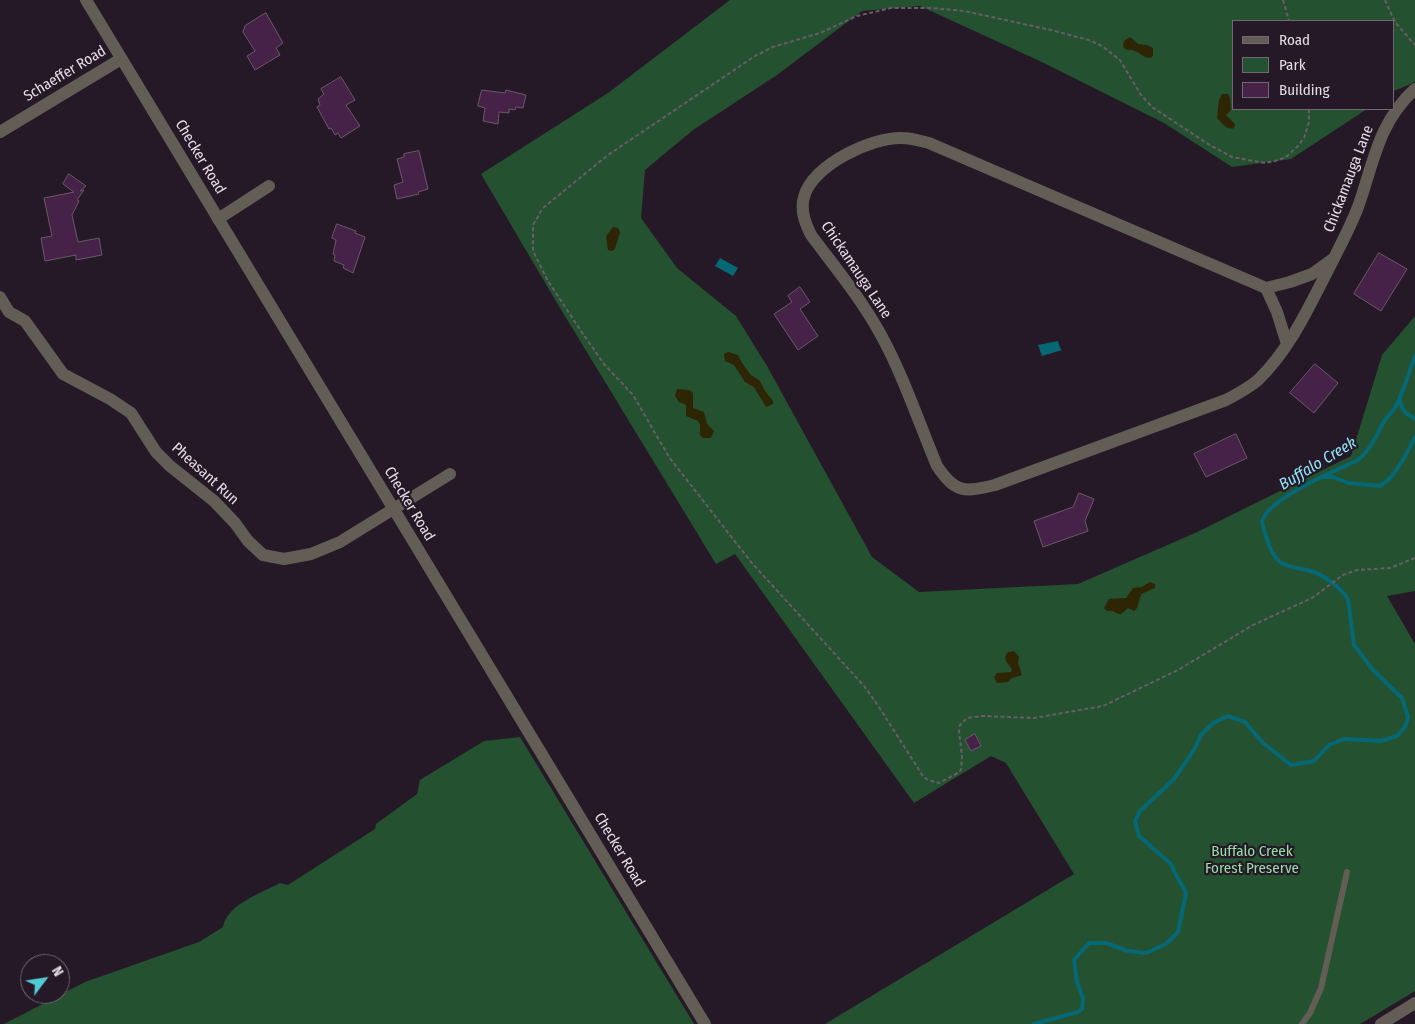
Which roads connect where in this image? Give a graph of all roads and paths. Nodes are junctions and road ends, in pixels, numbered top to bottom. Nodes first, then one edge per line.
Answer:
1 (86, 0) edge
2 (1284, 0) edge
3 (1385, 0) edge
4 (1289, 20) edge
5 (1394, 20) edge
6 (1395, 22) edge
7 (1415, 45) edge
8 (121, 58) junction
9 (1415, 89) edge
10 (0, 132) edge
11 (268, 186) dead end
12 (218, 219) junction
13 (1334, 258) junction
14 (1266, 288) junction
15 (0, 297) edge
16 (1287, 344) junction
17 (450, 474) dead end
18 (394, 509) junction
19 (1415, 558) edge
20 (1325, 588) dead end
21 (1347, 872) dead end
22 (1415, 1004) edge
23 (705, 1024) edge
24 (1302, 1024) edge
25 (1381, 1024) edge

1 - 8 street, Checker Road
2 - 4 path
3 - 5 path
6 - 7 path
8 - 10 street, Schaeffer Road
8 - 12 street, Checker Road
9 - 13 street, Chickamauga Lane
11 - 12 street
12 - 18 street, Checker Road
13 - 14 street, Chickamauga Lane
13 - 16 street, Chickamauga Lane
14 - 16 street
14 - 16 street, Chickamauga Lane
15 - 18 street, Pheasant Run
17 - 18 street, Pheasant Run
18 - 23 street, Checker Road
19 - 20 path
21 - 24 lane
22 - 25 street

